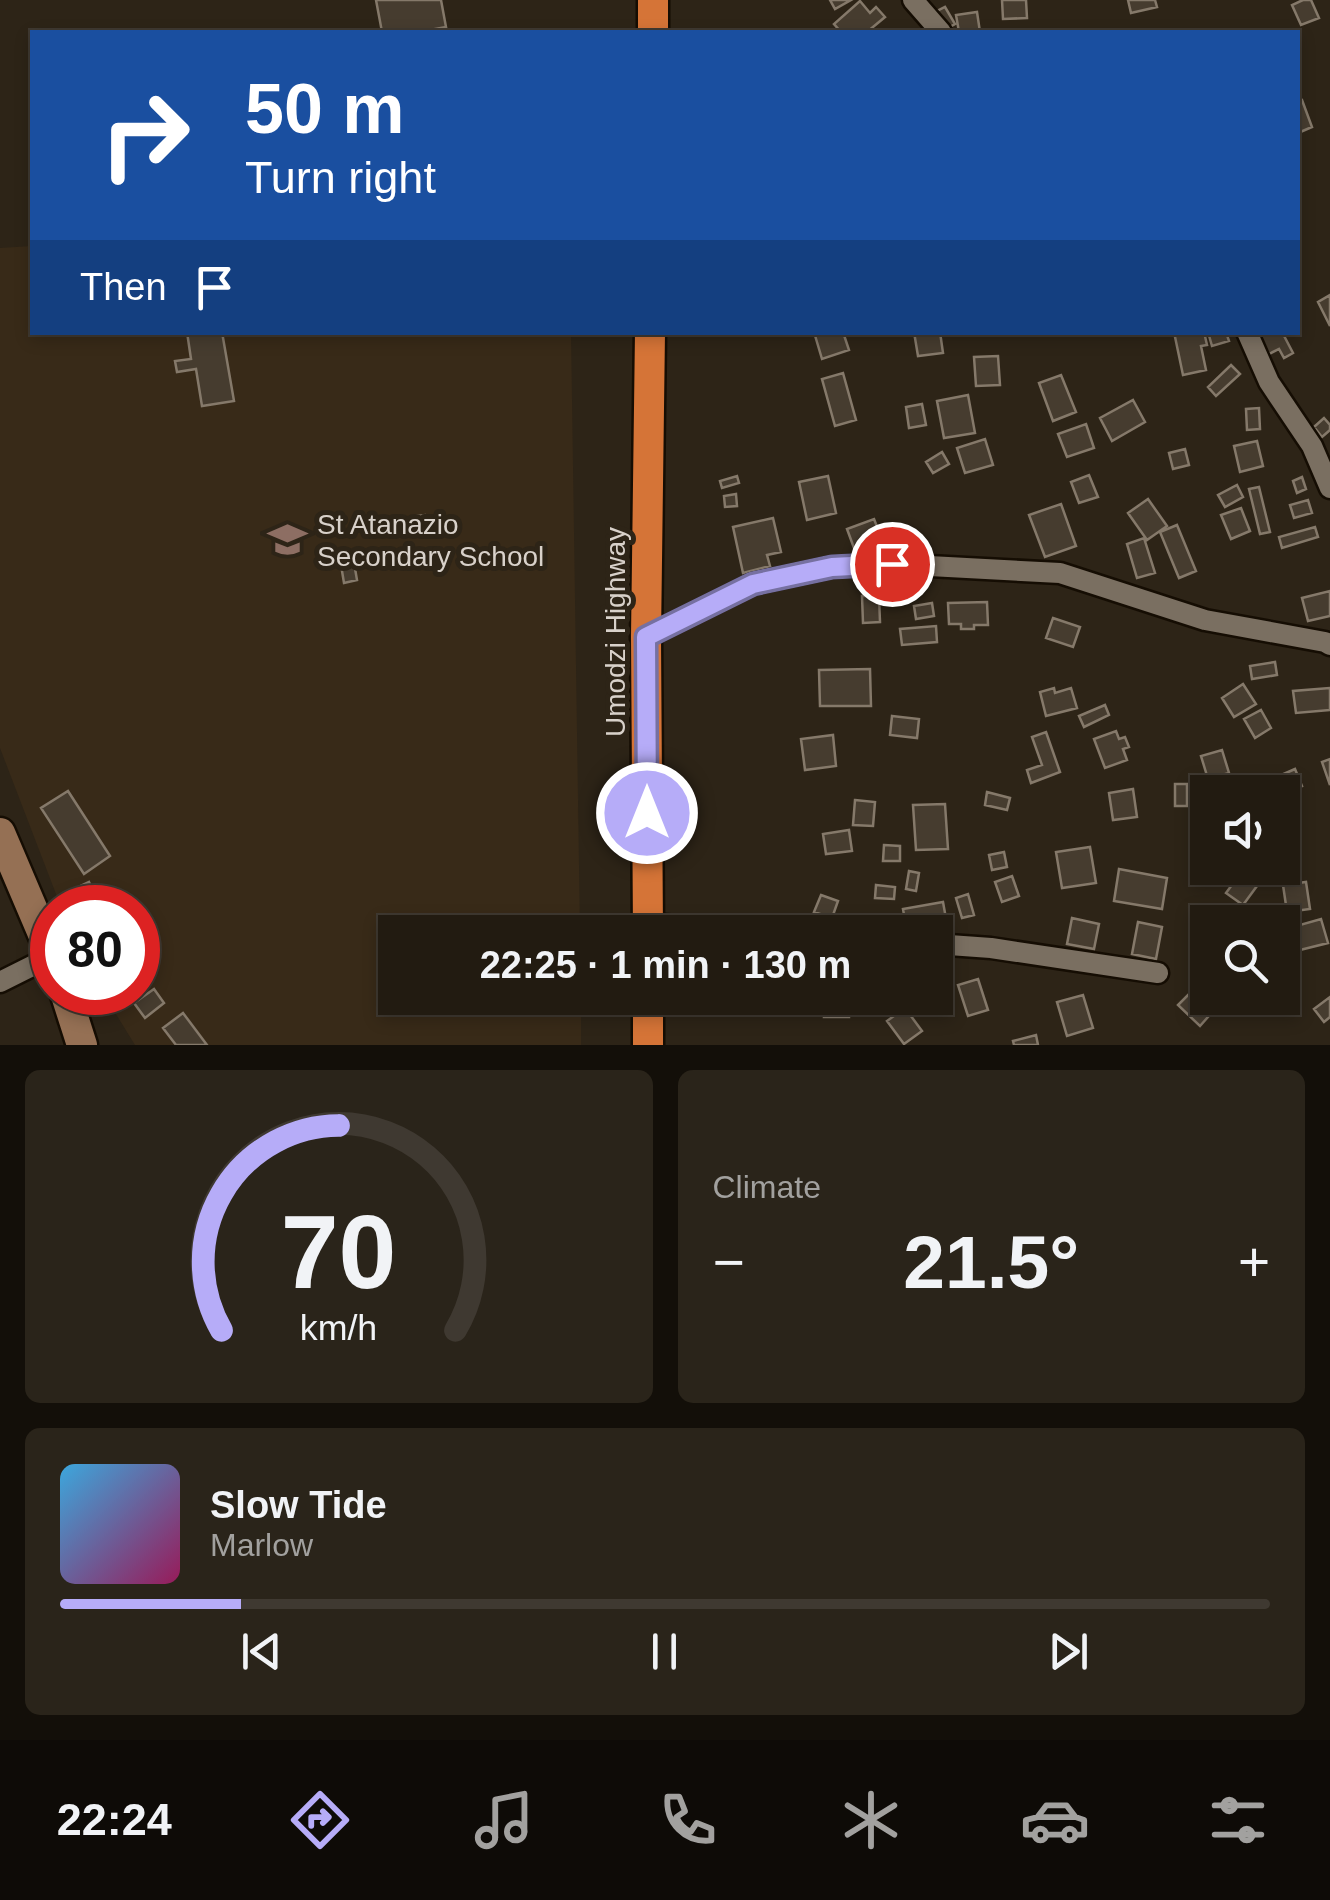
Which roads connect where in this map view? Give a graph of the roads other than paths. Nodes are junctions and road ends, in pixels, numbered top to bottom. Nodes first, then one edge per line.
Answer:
1 (653, 0) edge
2 (913, 0) edge
3 (653, 30) edge
4 (939, 30) edge
5 (650, 335) edge
6 (1248, 335) edge
7 (1330, 488) edge
8 (646, 637) junction
9 (1330, 645) edge
10 (0, 832) edge
11 (30, 904) edge
12 (648, 915) edge
13 (953, 945) edge
14 (30, 967) edge
15 (1158, 973) dead end
16 (0, 982) edge
17 (72, 1015) edge
18 (648, 1015) edge
19 (82, 1045) edge
20 (648, 1045) edge

1 - 3 highway
2 - 4 street
5 - 8 highway, Umodzi Highway
6 - 7 street
8 - 9 street
8 - 12 highway, Umodzi Highway
10 - 11 street
13 - 15 street
14 - 16 street
17 - 19 street
18 - 20 highway

